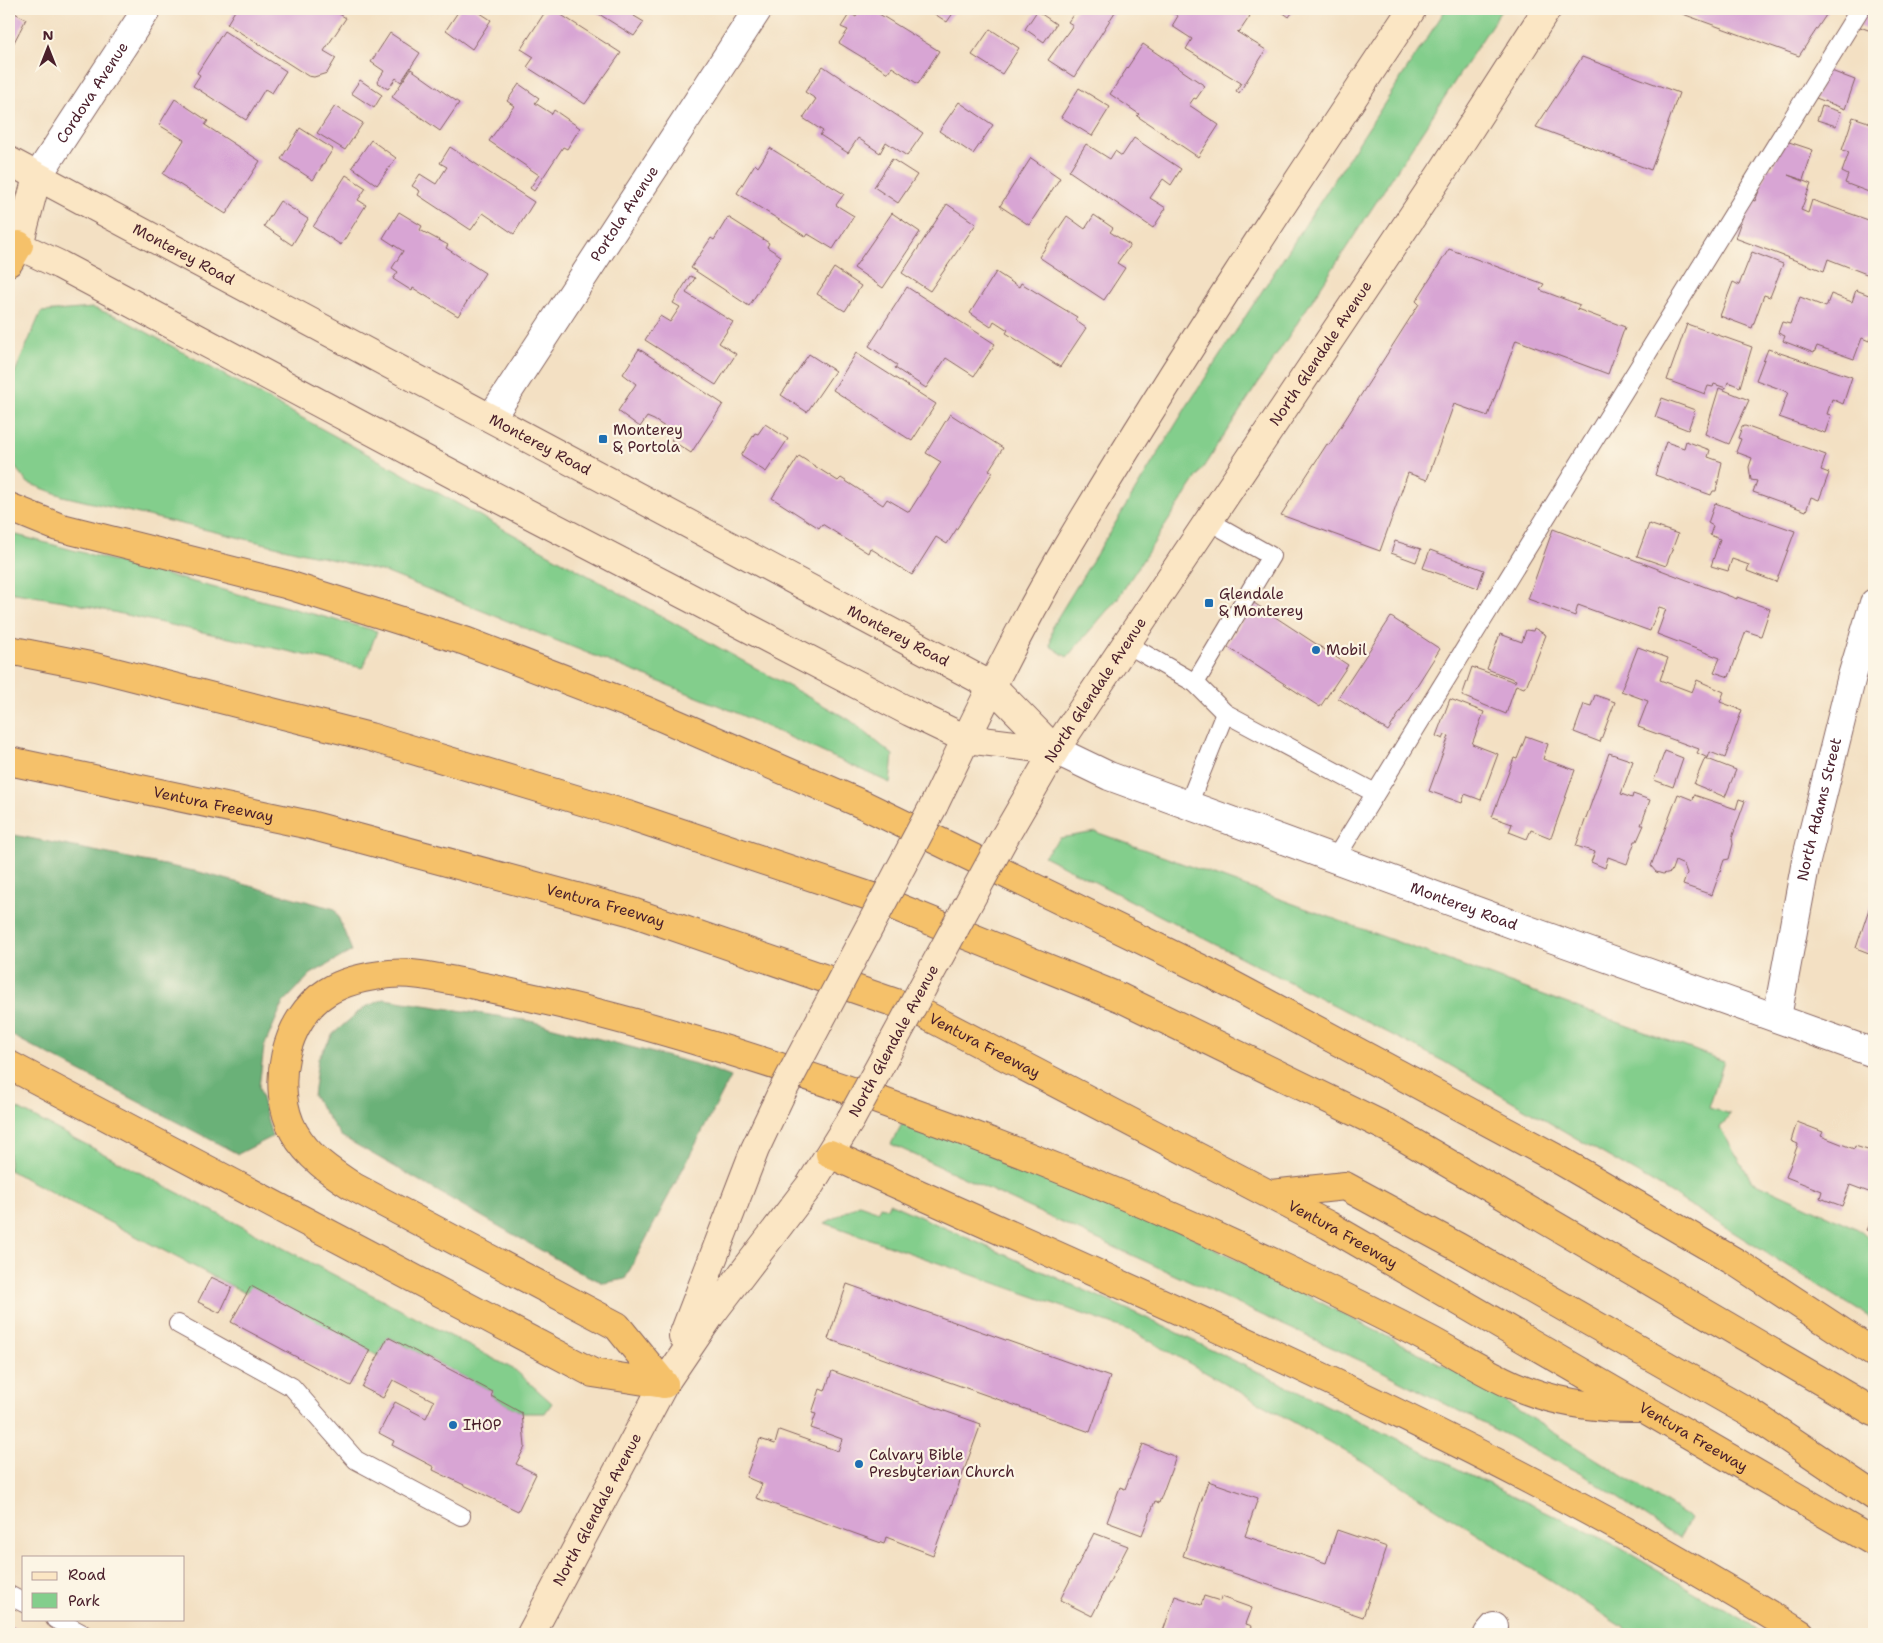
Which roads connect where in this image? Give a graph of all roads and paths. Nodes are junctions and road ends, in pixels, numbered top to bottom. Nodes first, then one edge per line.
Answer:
1 (147, 9) edge
2 (758, 9) edge
3 (1412, 9) edge
4 (1547, 9) edge
5 (1860, 9) edge
6 (9, 161) edge
7 (37, 177) junction
8 (9, 197) edge
9 (12, 249) edge
10 (491, 418) junction
11 (9, 508) edge
12 (1209, 521) junction
13 (1874, 603) edge
14 (1128, 644) junction
15 (9, 650) edge
16 (1195, 683) junction
17 (992, 686) junction
18 (1225, 714) junction
19 (966, 739) junction
20 (1055, 750) junction
21 (9, 761) edge
22 (1375, 793) junction
23 (1188, 805) junction
24 (1335, 858) junction
25 (1777, 1017) junction
26 (1874, 1053) edge
27 (9, 1065) edge
28 (830, 1154) junction
29 (1271, 1194) junction
30 (178, 1324) dead end
31 (1874, 1353) edge
32 (664, 1384) junction
33 (1643, 1408) junction
34 (1874, 1412) edge
35 (1874, 1496) edge
36 (461, 1516) dead end
37 (1874, 1542) edge
38 (9, 1594) edge
39 (22, 1601) edge
40 (57, 1620) edge
41 (83, 1634) edge
42 (531, 1634) edge
43 (1801, 1634) edge

1 - 7 street, Cordova Avenue
2 - 10 street, Portola Avenue
3 - 17 main road, North Glendale Avenue
4 - 12 main road, North Glendale Avenue
5 - 22 lane
6 - 7 main road, Monterey Road
7 - 8 main road
7 - 9 main road
7 - 10 main road, Monterey Road
9 - 19 main road, Monterey Road
10 - 17 main road, Monterey Road
11 - 31 highway
12 - 14 main road, North Glendale Avenue
12 - 16 lane
13 - 25 street, North Adams Street
14 - 16 lane
14 - 20 main road, North Glendale Avenue
15 - 34 highway
16 - 18 lane
17 - 19 main road, North Glendale Avenue
17 - 20 main road, Monterey Road
18 - 22 lane
18 - 23 lane
19 - 20 main road, Monterey Road
19 - 32 main road, North Glendale Avenue, bridge
20 - 23 street, Monterey Road
20 - 28 main road, North Glendale Avenue, bridge
21 - 29 highway, Ventura Freeway
22 - 24 lane
23 - 24 street, Monterey Road
24 - 25 street, Monterey Road
25 - 26 street, Monterey Road
27 - 32 highway
28 - 32 main road, North Glendale Avenue
28 - 43 highway
29 - 33 highway, Ventura Freeway
29 - 35 highway
30 - 36 lane
32 - 33 highway
32 - 42 main road, North Glendale Avenue
33 - 37 highway, Ventura Freeway
38 - 39 lane
40 - 41 lane

